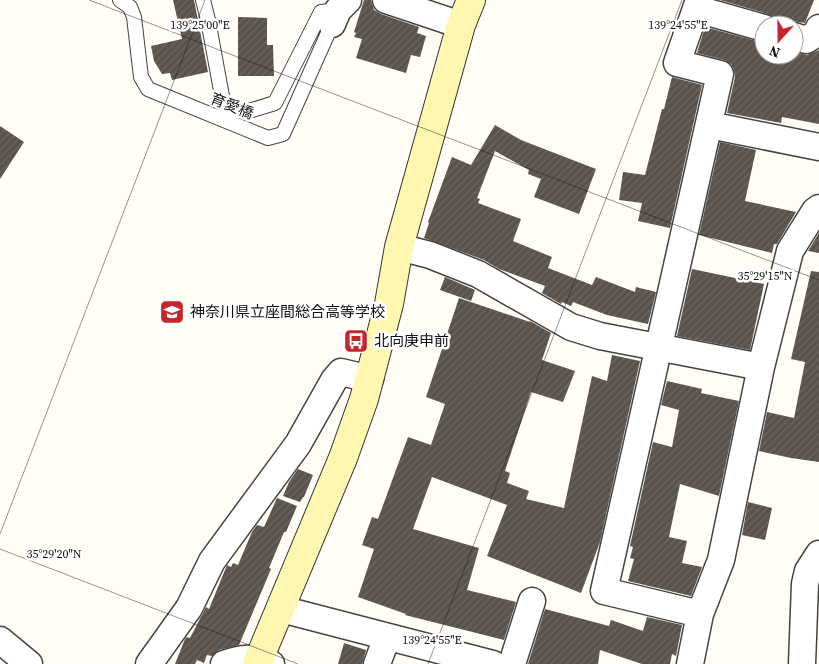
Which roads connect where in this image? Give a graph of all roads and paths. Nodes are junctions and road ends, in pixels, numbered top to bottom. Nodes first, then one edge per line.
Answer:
1 (120, 0) edge
2 (203, 0) edge
3 (386, 0) edge
4 (471, 0) edge
5 (698, 4) edge
6 (339, 11) edge
7 (754, 24) edge
8 (461, 25) junction
9 (819, 28) edge
10 (804, 39) edge
11 (709, 125) junction
12 (819, 147) edge
13 (819, 208) edge
14 (399, 247) junction
15 (660, 348) junction
16 (761, 367) junction
17 (370, 379) junction
18 (819, 554) edge
19 (532, 601) dead end
20 (281, 609) junction
21 (700, 614) junction
22 (387, 637) junction
23 (0, 640) edge
24 (262, 662) edge
25 (30, 664) edge
26 (150, 664) edge
27 (224, 664) edge
28 (377, 664) edge
29 (492, 664) edge
30 (512, 664) edge
31 (690, 664) edge
32 (802, 664) edge

1 - 6 lane, 育愛橋
2 - 6 lane
3 - 8 street
4 - 8 street
5 - 7 street
5 - 11 street
8 - 14 street
9 - 10 street
11 - 12 street
11 - 15 street
13 - 16 street
14 - 15 street
14 - 17 street
15 - 16 street
15 - 21 street
16 - 21 street
17 - 20 street
17 - 26 street
18 - 32 street
19 - 30 street
20 - 22 street
20 - 24 street
21 - 31 street
22 - 28 street
22 - 29 street
23 - 25 street
24 - 27 street

